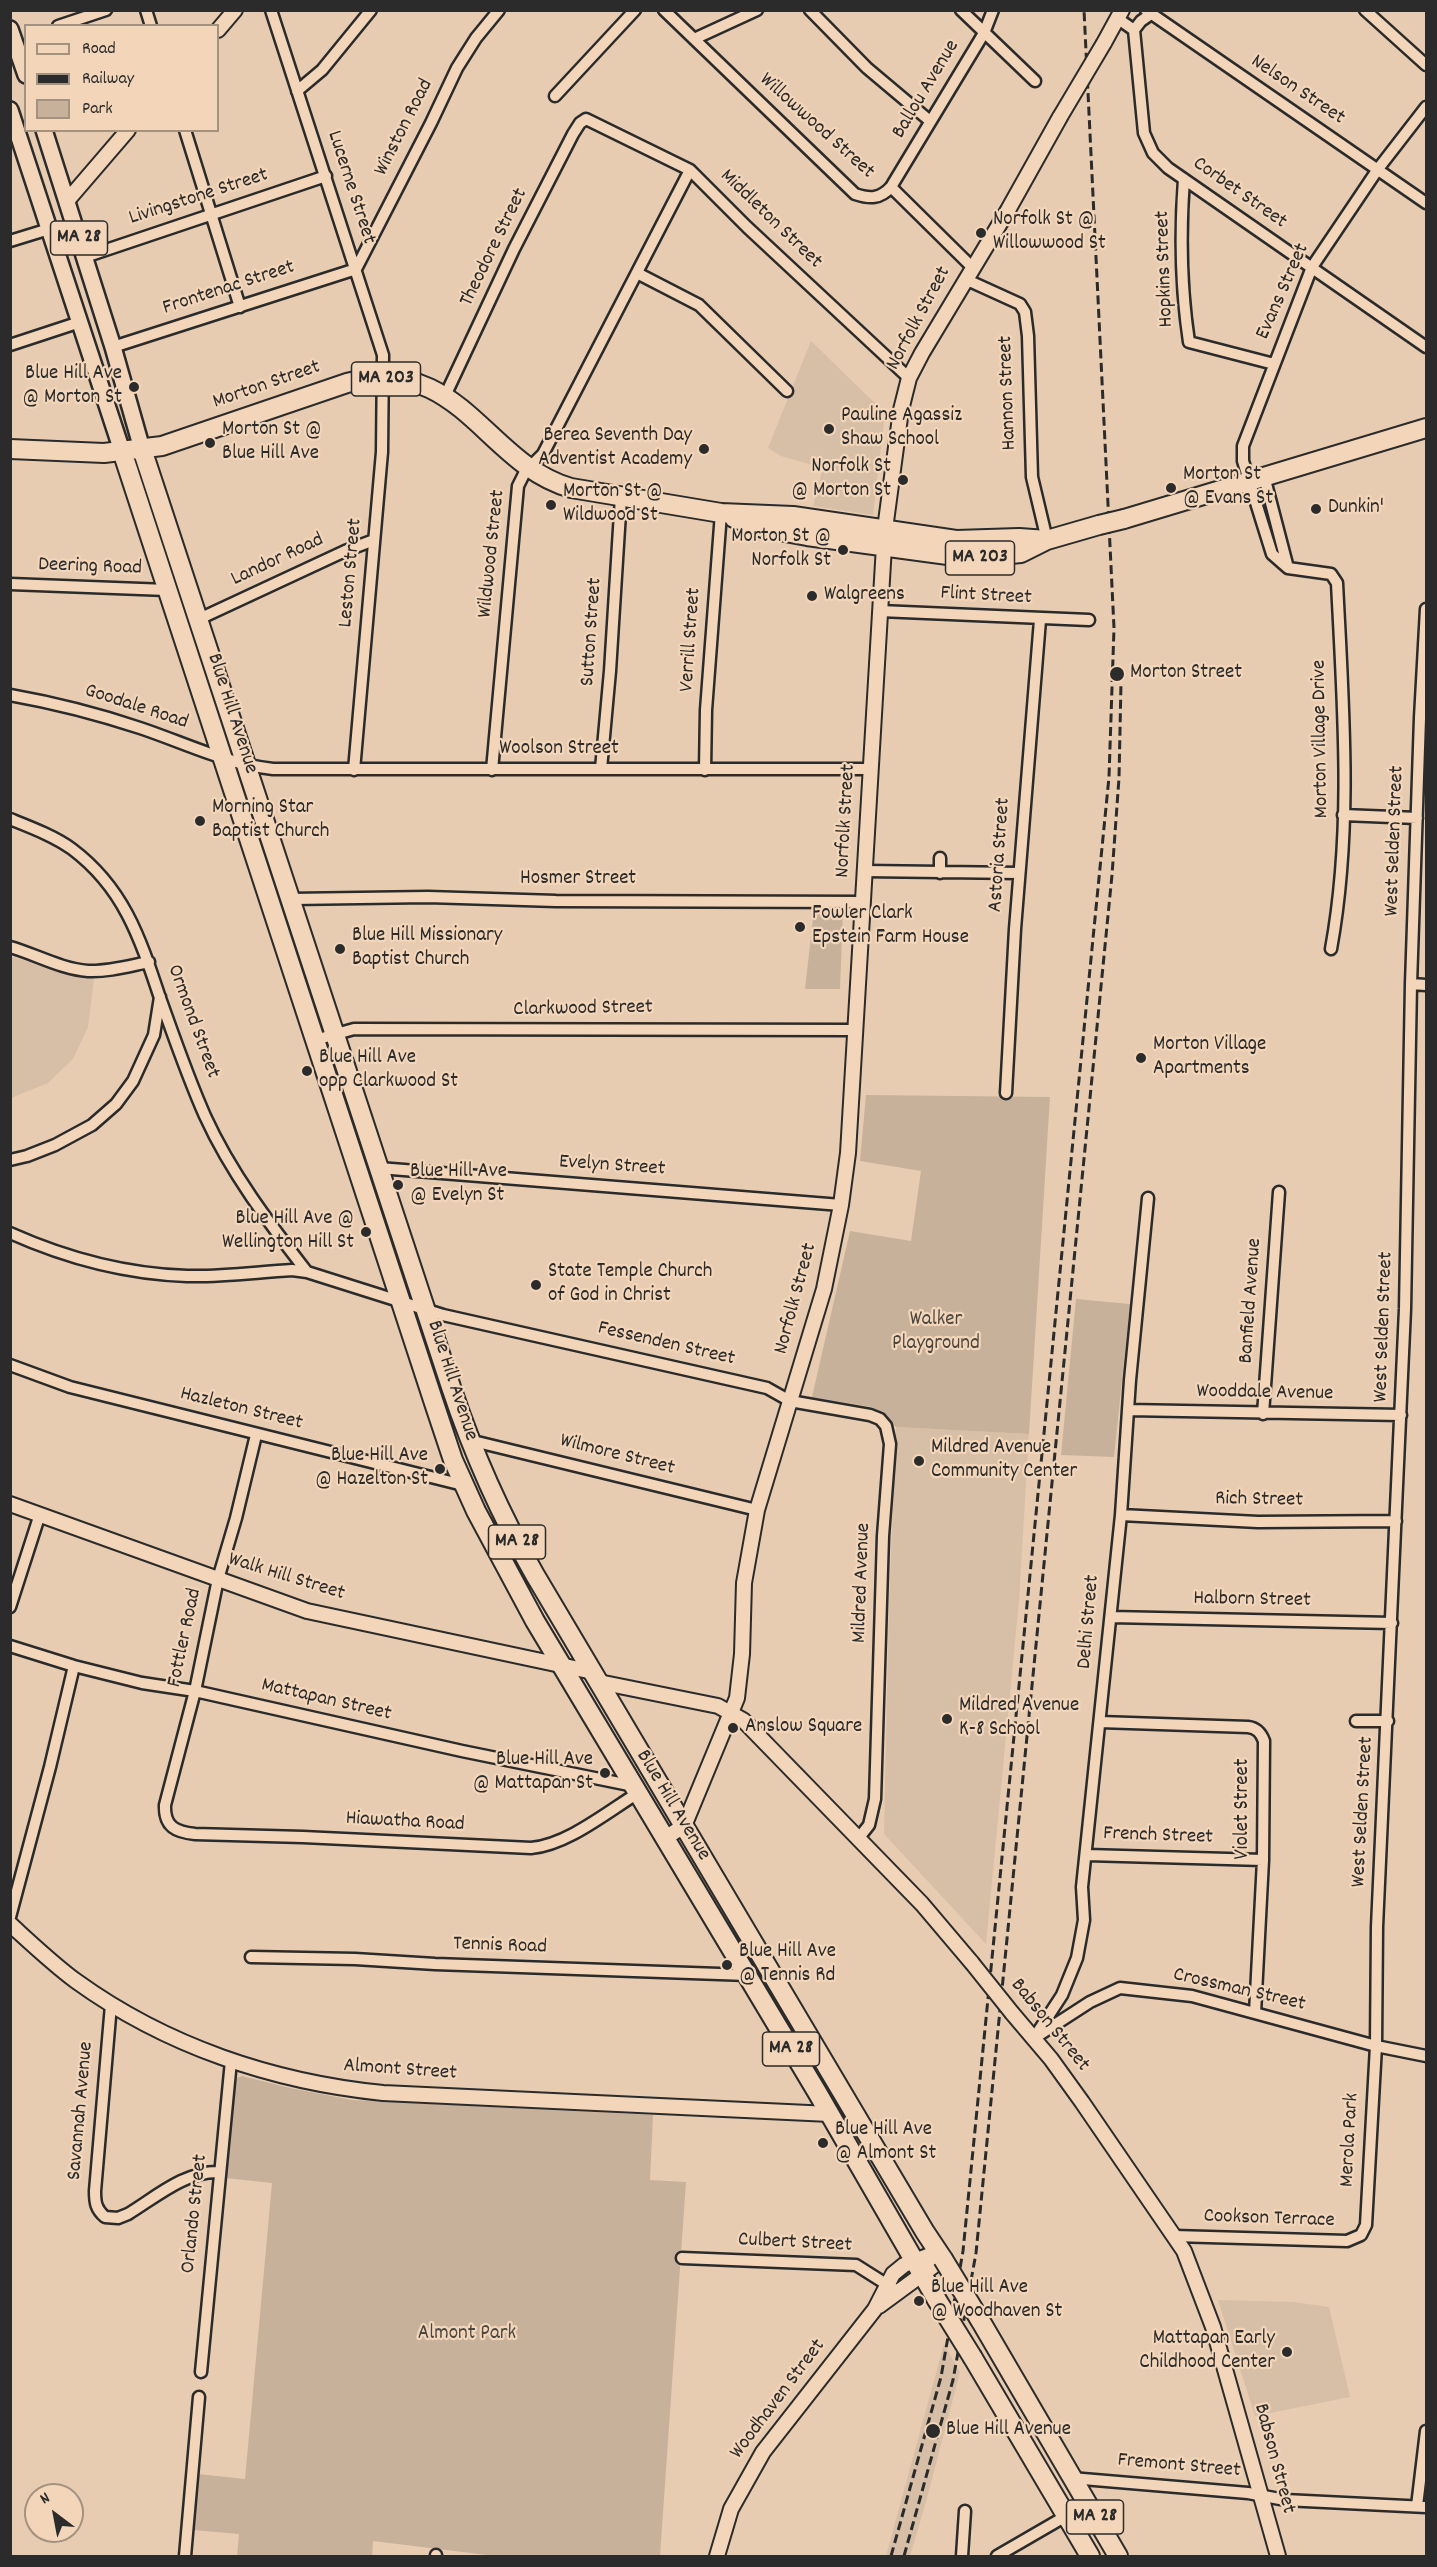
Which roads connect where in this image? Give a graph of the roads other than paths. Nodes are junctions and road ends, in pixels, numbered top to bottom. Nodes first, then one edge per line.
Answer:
1 (106, 10) edge
2 (235, 10) edge
3 (271, 10) edge
4 (371, 10) edge
5 (499, 10) edge
6 (635, 10) edge
7 (664, 10) edge
8 (757, 10) edge
9 (810, 10) edge
10 (961, 10) edge
11 (993, 10) edge
12 (1365, 10) edge
13 (1149, 12) edge
14 (1120, 14) edge
15 (64, 24) edge
16 (219, 29) edge
17 (1134, 30) junction
18 (984, 33) junction
19 (15, 36) edge
20 (694, 39) junction
21 (1426, 64) edge
22 (24, 68) edge
23 (1035, 81) dead end
24 (297, 91) junction
25 (555, 96) dead end
26 (1426, 107) edge
27 (10, 110) edge
28 (585, 120) joint
29 (930, 121) junction
30 (45, 132) edge
31 (126, 132) edge
32 (185, 132) edge
33 (15, 137) edge
34 (1378, 169) junction
35 (690, 170) junction
36 (326, 176) junction
37 (1184, 179) junction
38 (891, 187) junction
39 (67, 201) junction
40 (1426, 203) edge
41 (211, 214) junction
42 (49, 229) junction
43 (10, 241) edge
44 (85, 257) junction
45 (1312, 267) junction
46 (356, 268) junction
47 (637, 273) junction
48 (969, 273) junction
49 (240, 307) junction
50 (80, 322) junction
51 (10, 345) edge
52 (113, 347) junction
53 (1426, 347) edge
54 (1274, 364) junction
55 (909, 378) junction
56 (382, 379) junction
57 (787, 391) dead end
58 (445, 396) junction
59 (1426, 428) edge
60 (10, 449) edge
61 (142, 449) junction
62 (122, 451) junction
63 (531, 466) junction
64 (1257, 479) junction
65 (621, 497) junction
66 (721, 513) junction
67 (885, 529) junction
68 (374, 540) junction
69 (1047, 540) junction
70 (885, 548) junction
71 (10, 584) edge
72 (167, 590) junction
73 (1426, 609) edge
74 (880, 611) junction
75 (199, 619) junction
76 (1040, 620) junction
77 (1089, 620) dead end
78 (10, 695) edge
79 (222, 759) junction
80 (247, 765) junction
81 (601, 769) junction
82 (871, 769) junction
83 (354, 770) junction
84 (492, 770) junction
85 (705, 770) junction
86 (1343, 815) junction
87 (1417, 818) junction
88 (10, 819) edge
89 (940, 858) dead end
90 (865, 871) junction
91 (940, 873) junction
92 (1019, 873) junction
93 (291, 899) junction
94 (863, 902) junction
95 (10, 947) edge
96 (1331, 949) dead end
97 (149, 962) junction
98 (1411, 984) junction
99 (1426, 985) edge
100 (160, 997) junction
101 (854, 1030) junction
102 (336, 1034) junction
103 (315, 1040) junction
104 (1006, 1093) dead end
105 (10, 1160) edge
106 (379, 1168) junction
107 (1278, 1191) dead end
108 (1148, 1198) dead end
109 (842, 1205) junction
110 (10, 1233) edge
111 (307, 1272) junction
112 (400, 1300) junction
113 (425, 1309) junction
114 (10, 1365) edge
115 (790, 1401) junction
116 (1128, 1410) junction
117 (1263, 1414) junction
118 (1401, 1415) junction
119 (256, 1435) junction
120 (469, 1440) junction
121 (464, 1485) junction
122 (10, 1504) edge
123 (757, 1510) junction
124 (40, 1514) junction
125 (1121, 1515) junction
126 (1396, 1521) junction
127 (218, 1579) junction
128 (10, 1607) edge
129 (1111, 1617) junction
130 (1392, 1623) junction
131 (10, 1646) edge
132 (561, 1665) junction
133 (74, 1666) junction
134 (596, 1677) junction
135 (195, 1691) junction
136 (732, 1712) junction
137 (1356, 1721) dead end
138 (1388, 1721) junction
139 (1100, 1722) junction
140 (636, 1790) junction
141 (165, 1814) joint
142 (684, 1826) junction
143 (665, 1838) junction
144 (858, 1839) junction
145 (1087, 1854) junction
146 (1263, 1860) junction
147 (10, 1917) edge
148 (10, 1924) edge
149 (251, 1957) dead end
150 (747, 1975) junction
151 (111, 2005) junction
152 (1255, 2013) junction
153 (1034, 2038) junction
154 (1376, 2046) junction
155 (1426, 2056) edge
156 (231, 2061) junction
157 (830, 2114) junction
158 (219, 2172) junction
159 (1361, 2235) joint
160 (1174, 2236) junction
161 (941, 2255) junction
162 (682, 2258) dead end
163 (918, 2267) junction
164 (892, 2288) junction
165 (201, 2372) dead end
166 (199, 2397) dead end
167 (1426, 2431) edge
168 (1071, 2478) junction
169 (1261, 2496) junction
170 (1422, 2506) edge
171 (965, 2511) dead end
172 (1066, 2516) junction
173 (184, 2556) edge
174 (717, 2556) edge
175 (962, 2556) edge
176 (997, 2556) edge
177 (1090, 2556) edge
178 (1118, 2556) edge
179 (1278, 2556) edge

1 - 15 street
2 - 16 main road
3 - 24 street, Lucerne Street
4 - 24 street
5 - 46 street, Winston Road
6 - 25 street
7 - 20 street, Willowwood Street
8 - 20 street
9 - 29 street
10 - 18 street
11 - 18 street, Ballou Avenue
12 - 21 street
13 - 17 street
13 - 34 street, Nelson Street
14 - 17 street
14 - 48 main road, Norfolk Street, bridge
17 - 37 street, Corbet Street
18 - 23 street
18 - 29 street, Ballou Avenue
19 - 22 main road
20 - 38 street, Willowwood Street
24 - 36 street, Lucerne Street
26 - 34 street, Evans Street
27 - 33 main road, Blue Hill Avenue / MA 28
28 - 35 street, Middleton Street
28 - 58 street, Theodore Street
29 - 38 street, Ballou Avenue
30 - 39 main road, Blue Hill Avenue / MA 28
31 - 39 main road
32 - 41 street
33 - 42 main road, Blue Hill Avenue / MA 28
34 - 40 street, Nelson Street
34 - 45 street, Evans Street
35 - 47 street, Wildwood Street
35 - 55 street, Middleton Street
36 - 41 street, Livingstone Street
36 - 46 street, Lucerne Street
37 - 45 street, Corbet Street
37 - 54 street, Hopkins Street
38 - 48 street, Willowwood Street
39 - 42 main road
39 - 44 main road, Blue Hill Avenue / MA 28
41 - 44 street, Livingstone Street
41 - 49 street
42 - 43 street
42 - 50 main road, Blue Hill Avenue / MA 28
44 - 52 main road, Blue Hill Avenue / MA 28
45 - 53 street, Corbet Street
45 - 54 street, Evans Street
46 - 49 street, Frontenac Street
46 - 56 street, Lucerne Street
47 - 57 street
47 - 63 street, Wildwood Street
48 - 55 main road, Norfolk Street
48 - 69 street, Hannon Street
49 - 52 street, Frontenac Street
50 - 51 street
50 - 62 main road, Blue Hill Avenue / MA 28
52 - 61 main road, Blue Hill Avenue / MA 28
54 - 64 street, Evans Street
55 - 67 main road, Norfolk Street
56 - 58 highway, Morton Street / MA 203
56 - 61 highway, Morton Street / MA 203
56 - 68 street, Leston Street
58 - 63 highway, Morton Street / MA 203
59 - 64 highway, Morton Street / MA 203
60 - 62 highway, Morton Street / MA 203
61 - 62 highway, Morton Street / MA 203
61 - 75 highway, Blue Hill Avenue / MA 28
62 - 72 highway, Blue Hill Avenue / MA 28
63 - 65 highway, Morton Street / MA 203
63 - 84 street, Wildwood Street
64 - 69 highway, Morton Street / MA 203, bridge
64 - 86 street, Morton Village Drive
65 - 66 highway, Morton Street / MA 203
65 - 81 street, Sutton Street
66 - 67 highway, Morton Street / MA 203
66 - 70 highway, Morton Street / MA 203
66 - 85 street, Verrill Street
67 - 69 highway, Morton Street / MA 203
67 - 70 main road, Norfolk Street
68 - 75 street, Landor Road
68 - 83 street, Leston Street
69 - 70 highway, Morton Street / MA 203
70 - 74 main road, Norfolk Street
71 - 72 street, Deering Road
72 - 79 highway, Blue Hill Avenue / MA 28
73 - 87 street, West Selden Street
74 - 76 street, Flint Street
74 - 82 main road, Norfolk Street
75 - 80 highway, Blue Hill Avenue / MA 28
76 - 77 street, Flint Street
76 - 92 street, Astoria Street
78 - 79 street, Goodale Road
79 - 80 street, Goodale Road
79 - 103 highway, Blue Hill Avenue / MA 28
80 - 83 street, Woolson Street
80 - 93 highway, Blue Hill Avenue / MA 28
81 - 84 street, Woolson Street
81 - 85 street, Woolson Street
82 - 85 street, Woolson Street
82 - 90 main road, Norfolk Street
83 - 84 street, Woolson Street
86 - 87 street
86 - 96 street, Morton Village Drive
87 - 98 street, West Selden Street
88 - 97 street, Ormond Street
89 - 91 street
90 - 91 street
90 - 94 main road, Norfolk Street
91 - 92 street
92 - 104 street, Astoria Street
93 - 94 street, Hosmer Street
93 - 102 highway, Blue Hill Avenue / MA 28
94 - 101 main road, Norfolk Street
95 - 97 street
97 - 100 street, Ormond Street
98 - 99 street
98 - 118 street, West Selden Street
100 - 105 street
100 - 111 street, Ormond Street
101 - 102 street, Clarkwood Street
101 - 109 main road, Norfolk Street
102 - 103 street, Clarkwood Street
102 - 106 highway, Blue Hill Avenue / MA 28
103 - 112 highway, Blue Hill Avenue / MA 28
106 - 109 street, Evelyn Street
106 - 113 highway, Blue Hill Avenue / MA 28
107 - 117 street, Banfield Avenue
108 - 116 street, Delhi Street
109 - 115 main road, Norfolk Street
110 - 111 street, Fessenden Street
111 - 112 street, Fessenden Street
112 - 113 street, Fessenden Street
112 - 121 highway, Blue Hill Avenue / MA 28
113 - 115 street, Fessenden Street
113 - 120 highway, Blue Hill Avenue / MA 28
114 - 119 street, Hazleton Street
115 - 123 main road, Norfolk Street
115 - 144 street, Mildred Avenue
116 - 117 street, Wooddale Avenue
116 - 125 street, Delhi Street
117 - 118 street, Wooddale Avenue
118 - 126 street, West Selden Street
119 - 121 street, Hazleton Street
119 - 127 street, Fottler Road
120 - 123 street, Wilmore Street
120 - 134 highway, Blue Hill Avenue / MA 28
121 - 132 highway, Blue Hill Avenue / MA 28
122 - 124 main road, Walk Hill Street
123 - 136 main road, Norfolk Street
124 - 127 main road, Walk Hill Street
124 - 128 street
125 - 126 street, Rich Street
125 - 129 street, Delhi Street
126 - 130 street, West Selden Street
127 - 132 main road, Walk Hill Street
127 - 135 street, Fottler Road
129 - 130 street, Halborn Street
129 - 139 street, Delhi Street
130 - 138 street, West Selden Street
131 - 133 street, Mattapan Street
132 - 134 main road, Walk Hill Street
132 - 140 highway, Blue Hill Avenue / MA 28
133 - 135 street, Mattapan Street
133 - 147 street
134 - 136 main road, Babson Street
134 - 142 highway, Blue Hill Avenue / MA 28
135 - 140 street, Mattapan Street
135 - 141 street, Fottler Road
136 - 142 main road, Norfolk Street
136 - 144 main road, Babson Street
137 - 138 street
138 - 154 street, West Selden Street
139 - 145 street, Delhi Street
139 - 146 street, Violet Street
140 - 141 street, Hiawatha Road
140 - 143 highway, Blue Hill Avenue / MA 28
142 - 143 main road
142 - 161 highway, Blue Hill Avenue / MA 28
143 - 150 highway, Blue Hill Avenue / MA 28
144 - 153 main road, Babson Street, bridge
145 - 146 street, French Street
145 - 153 street, Delhi Street
146 - 152 street, Violet Street
148 - 151 main road, Almont Street
149 - 150 street, Tennis Road
150 - 157 highway, Blue Hill Avenue / MA 28
151 - 156 main road, Almont Street
151 - 158 street, Savannah Avenue
152 - 153 street, Crossman Street
152 - 154 street, Crossman Street
153 - 160 main road, Babson Street
154 - 155 street, Crossman Street
154 - 159 street, Merola Park
156 - 157 main road, Almont Street
156 - 158 street, Orlando Street
157 - 163 highway, Blue Hill Avenue / MA 28
158 - 165 street, Orlando Street
159 - 160 street, Cookson Terrace
160 - 169 main road, Babson Street
161 - 163 main road, Woodhaven Street
161 - 168 highway, Blue Hill Avenue / MA 28, bridge
162 - 164 street, Culbert Street
163 - 164 main road, Woodhaven Street
163 - 172 highway, Blue Hill Avenue / MA 28, bridge
164 - 174 main road, Woodhaven Street
166 - 173 street
167 - 170 street
168 - 169 street, Fremont Street
168 - 178 highway, Blue Hill Avenue / MA 28
169 - 170 street, Fremont Street
169 - 179 main road, Babson Street
171 - 175 street
172 - 176 street
172 - 177 highway, Blue Hill Avenue / MA 28

